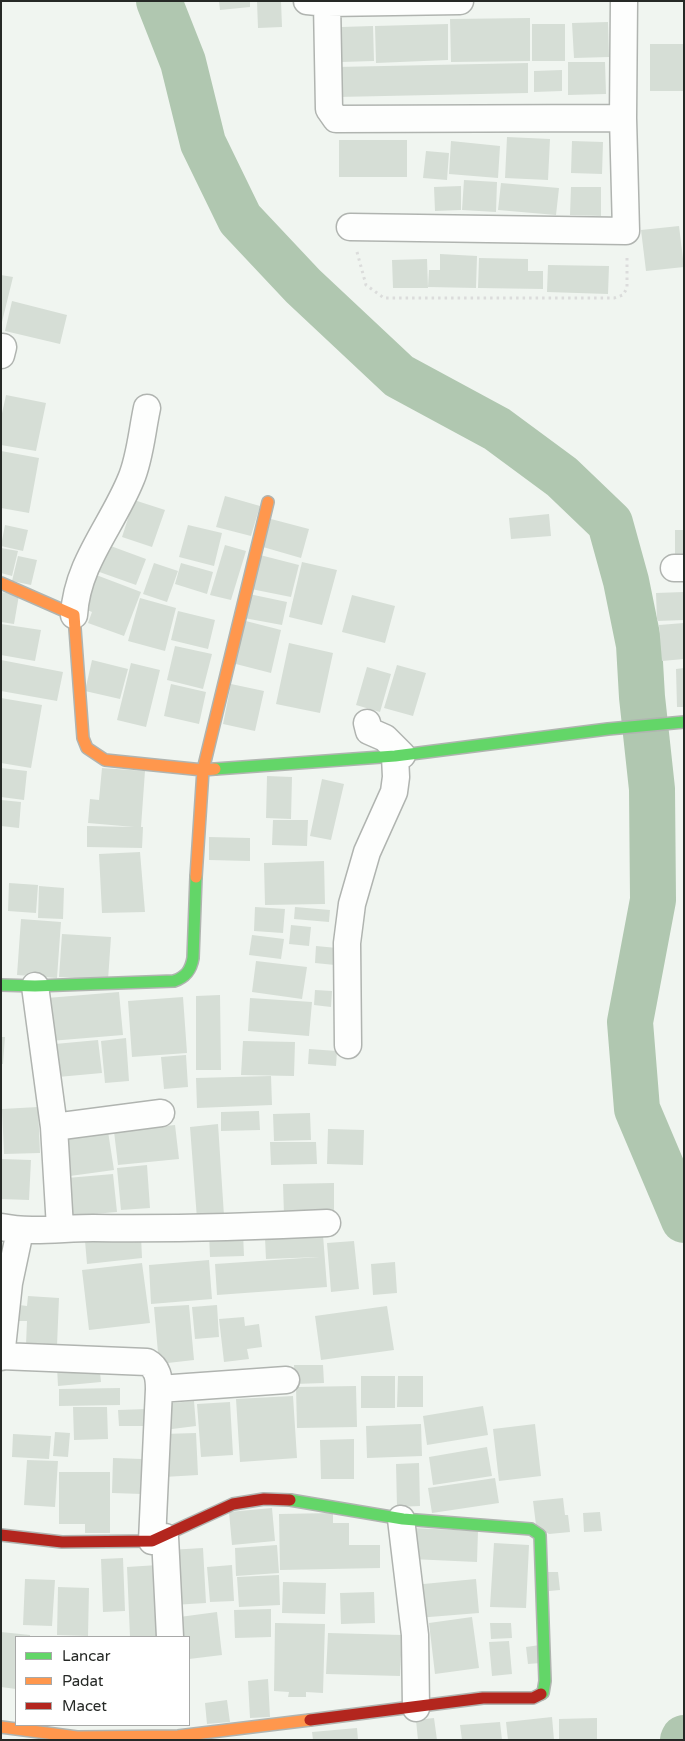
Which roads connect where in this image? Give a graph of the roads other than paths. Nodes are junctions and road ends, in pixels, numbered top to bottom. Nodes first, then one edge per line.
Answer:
1 (460, 1) edge
2 (624, 1) edge
3 (317, 2) edge
4 (623, 118) junction
5 (350, 227) road end
6 (147, 408) dead end
7 (268, 502) dead end
8 (1, 583) edge
9 (74, 615) junction
10 (684, 722) edge
11 (367, 723) dead end
12 (398, 756) junction
13 (202, 770) junction
14 (1, 985) edge
15 (35, 986) junction
16 (348, 1045) dead end
17 (161, 1113) dead end
18 (54, 1127) junction
19 (327, 1223) dead end
20 (60, 1228) junction
21 (10, 1229) edge
22 (1, 1356) edge
23 (286, 1380) dead end
24 (159, 1389) junction
25 (401, 1519) junction
26 (1, 1535) edge
27 (159, 1539) junction
28 (170, 1636) edge
29 (416, 1708) junction
30 (1, 1726) edge
31 (178, 1730) edge
32 (53, 1737) edge

1 - 3 street
2 - 4 street
3 - 4 street
4 - 5 street
6 - 9 street
7 - 13 street
8 - 9 street
9 - 13 street
10 - 12 street
11 - 12 street
12 - 13 street
12 - 16 street
13 - 15 street
14 - 15 street
15 - 18 street
17 - 18 street
18 - 20 street
19 - 20 street
20 - 21 street
21 - 22 street
22 - 24 street
23 - 24 street
24 - 27 street
25 - 27 street
25 - 29 street
25 - 29 street
26 - 27 street
27 - 28 street
29 - 31 street
30 - 32 street
31 - 32 street

